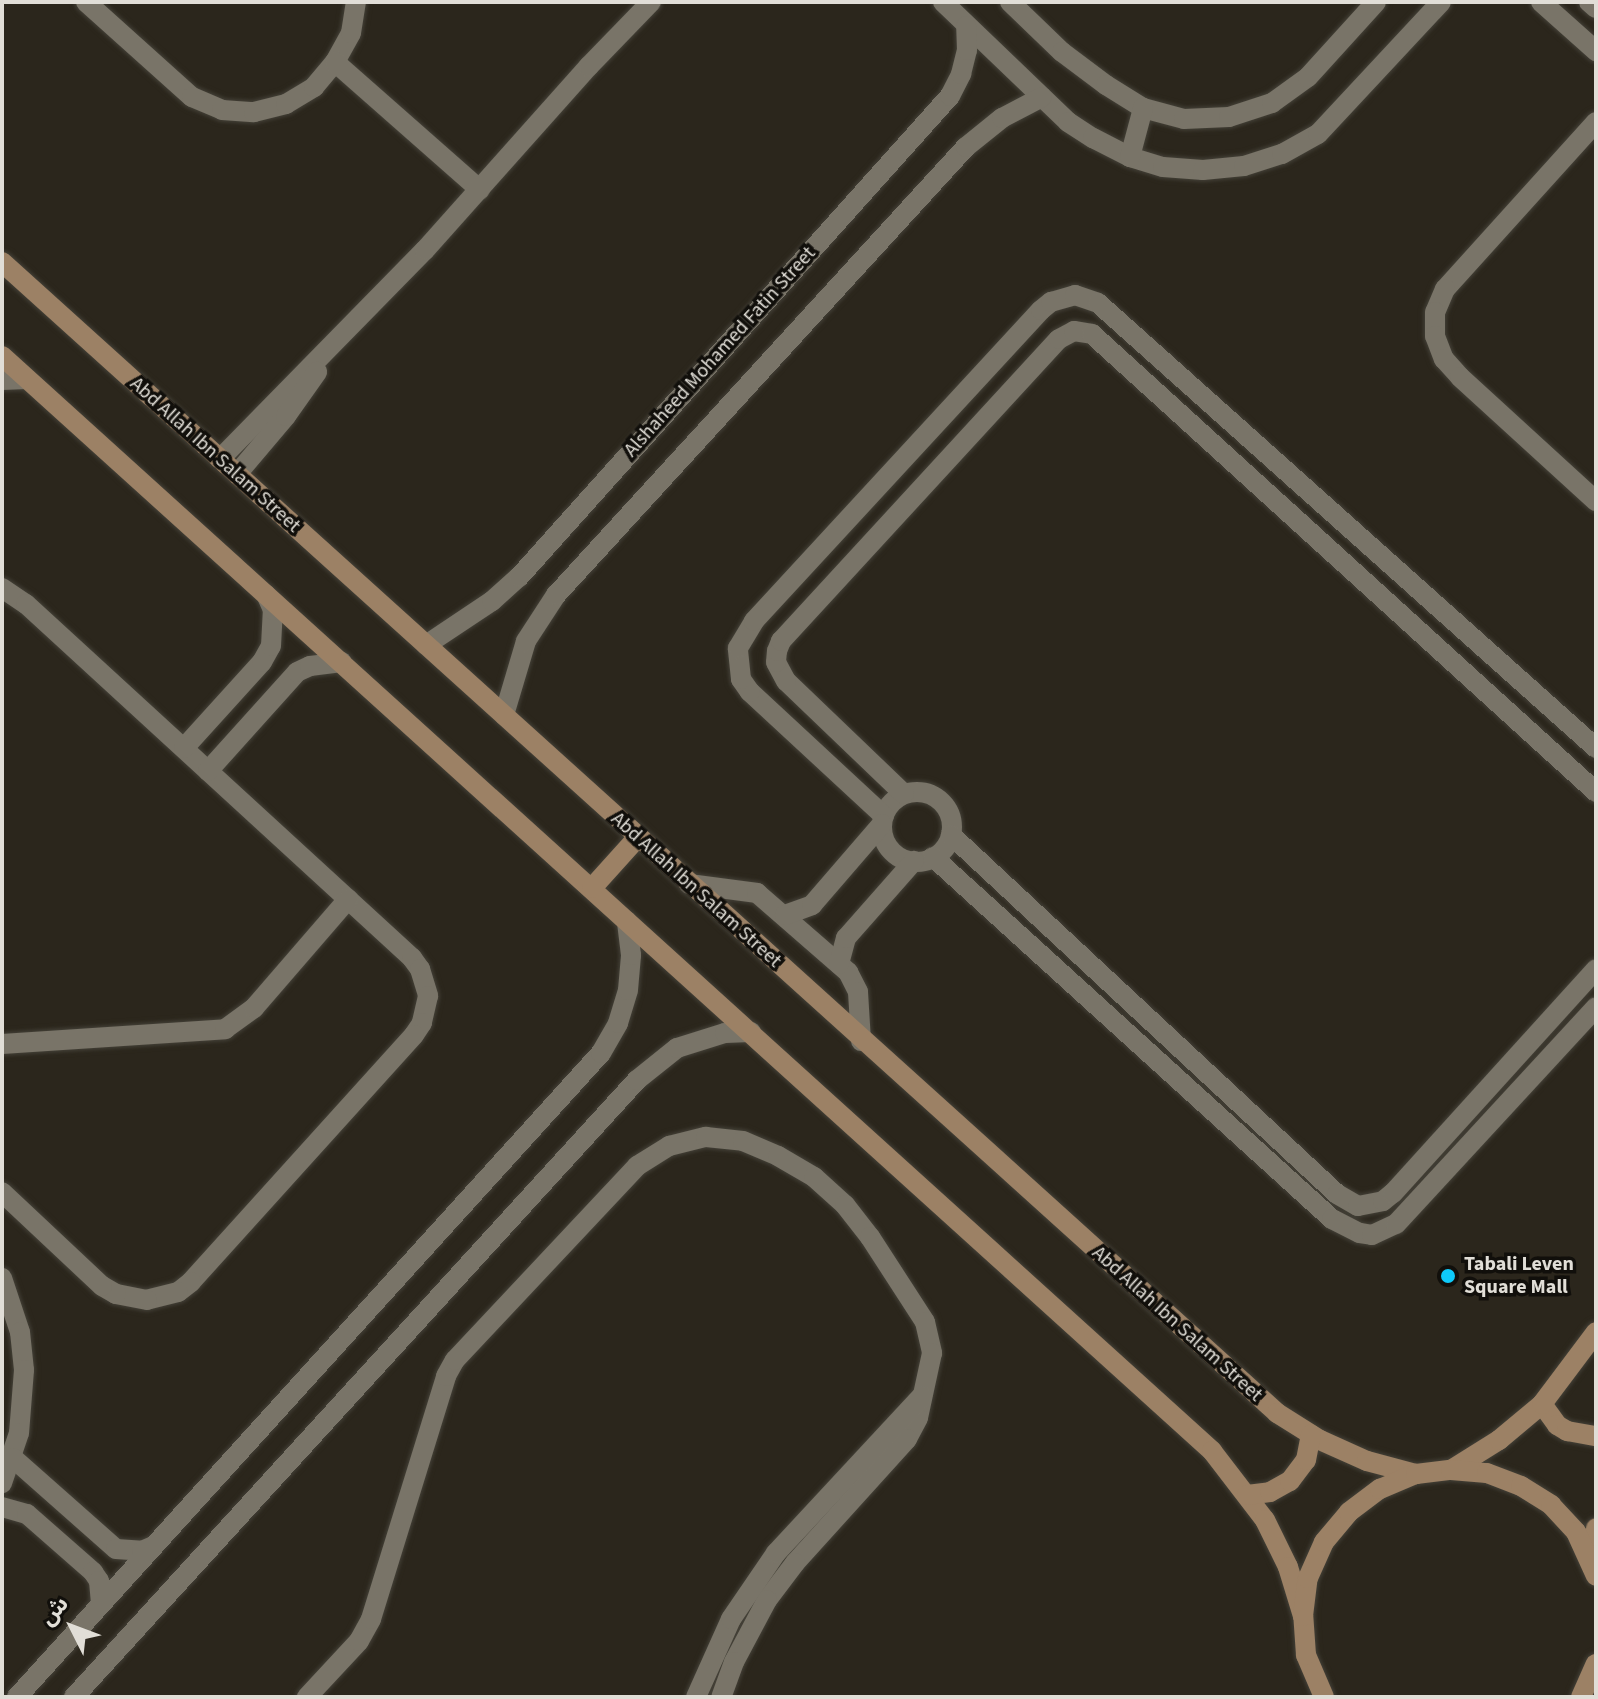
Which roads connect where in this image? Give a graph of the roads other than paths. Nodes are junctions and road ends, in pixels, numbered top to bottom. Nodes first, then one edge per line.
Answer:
1 (86, 2) edge
2 (356, 2) edge
3 (651, 2) edge
4 (943, 2) edge
5 (1010, 2) edge
6 (1376, 2) edge
7 (1441, 2) edge
8 (1541, 2) edge
9 (1589, 2) edge
10 (1596, 8) edge
11 (966, 26) junction
12 (1596, 51) edge
13 (335, 62) junction
14 (1042, 97) junction
15 (1143, 108) junction
16 (1596, 122) edge
17 (1130, 157) junction
18 (480, 190) junction
19 (2, 262) edge
20 (329, 351) junction
21 (2, 356) edge
22 (27, 379) junction
23 (2, 380) edge
24 (915, 445) junction
25 (220, 459) junction
26 (940, 468) junction
27 (237, 474) junction
28 (873, 490) junction
29 (1596, 501) edge
30 (899, 513) junction
31 (2, 588) edge
32 (266, 594) junction
33 (1438, 608) junction
34 (1418, 630) junction
35 (426, 645) junction
36 (342, 662) junction
37 (504, 715) junction
38 (184, 748) junction
39 (1596, 748) edge
40 (208, 771) junction
41 (1596, 792) edge
42 (904, 794) junction
43 (883, 820) junction
44 (951, 835) junction
45 (638, 837) junction
46 (924, 859) junction
47 (689, 884) junction
48 (592, 888) junction
49 (348, 899) junction
50 (785, 915) junction
51 (627, 921) junction
52 (839, 964) junction
53 (1596, 969) edge
54 (1596, 1007) edge
55 (751, 1032) junction
56 (861, 1041) junction
57 (2, 1044) edge
58 (1231, 1111) junction
59 (2, 1192) edge
60 (2, 1278) edge
61 (1596, 1332) edge
62 (922, 1396) junction
63 (1542, 1404) junction
64 (1311, 1434) junction
65 (1596, 1436) edge
66 (13, 1458) junction
67 (1451, 1470) junction
68 (1416, 1474) junction
69 (2, 1483) edge
70 (1247, 1495) junction
71 (58, 1500) junction
72 (2, 1507) edge
73 (37, 1523) junction
74 (1596, 1528) edge
75 (153, 1546) junction
76 (1594, 1570) edge
77 (101, 1604) junction
78 (1303, 1616) junction
79 (731, 1619) junction
80 (751, 1626) junction
81 (1306, 1655) junction
82 (1596, 1668) edge
83 (17, 1697) edge
84 (74, 1697) edge
85 (307, 1697) edge
86 (696, 1697) edge
87 (721, 1697) edge
88 (1307, 1697) edge
89 (1324, 1697) edge
90 (1581, 1697) edge

1 - 13 street
2 - 13 street
3 - 18 street
4 - 11 street
5 - 15 street
6 - 15 street
7 - 17 street
8 - 12 street
9 - 10 street
11 - 14 street
11 - 35 street, Alshaheed Mohamed Fatin Street
13 - 18 street
14 - 17 street
14 - 37 street, Alshaheed Mohamed Fatin Street
15 - 17 street
16 - 29 street
18 - 20 street
19 - 25 main road, Abd Allah Ibn Salam Street
20 - 25 street
20 - 27 street
21 - 22 main road
22 - 23 street
22 - 32 main road
24 - 26 street
24 - 28 street
24 - 33 street
25 - 27 main road, Abd Allah Ibn Salam Street
26 - 30 street
26 - 34 street
27 - 35 main road, Abd Allah Ibn Salam Street
28 - 30 street
28 - 43 street
30 - 42 street
31 - 38 street
32 - 36 main road
32 - 38 street
33 - 34 street
33 - 39 street
34 - 41 street
35 - 37 main road, Abd Allah Ibn Salam Street
36 - 40 street
36 - 48 main road
37 - 45 main road, Abd Allah Ibn Salam Street
38 - 40 street
40 - 49 street
42 - 43 street
42 - 44 street
43 - 46 street
43 - 50 street
44 - 46 street
44 - 58 street
45 - 47 main road, Abd Allah Ibn Salam Street
45 - 48 main road
46 - 52 street
46 - 58 street
47 - 50 street
47 - 56 main road, Abd Allah Ibn Salam Street
48 - 51 main road
49 - 57 street
49 - 59 street
50 - 52 street
51 - 55 main road
51 - 75 street
52 - 56 street
53 - 58 street
54 - 58 street
55 - 70 main road
55 - 84 street
56 - 64 main road, Abd Allah Ibn Salam Street
60 - 66 street
61 - 63 main road
62 - 79 street
62 - 80 street
62 - 85 street
63 - 65 main road
63 - 67 main road
64 - 68 main road, Abd Allah Ibn Salam Street
64 - 70 main road
66 - 69 street
66 - 71 street
67 - 68 main road
67 - 76 main road
68 - 78 main road
70 - 78 main road
71 - 73 street
71 - 75 street
72 - 73 street
73 - 77 street
74 - 76 main road
75 - 77 street
77 - 83 street
78 - 81 main road
79 - 80 street
79 - 86 street
80 - 87 street
81 - 88 main road
81 - 89 main road
82 - 90 main road

